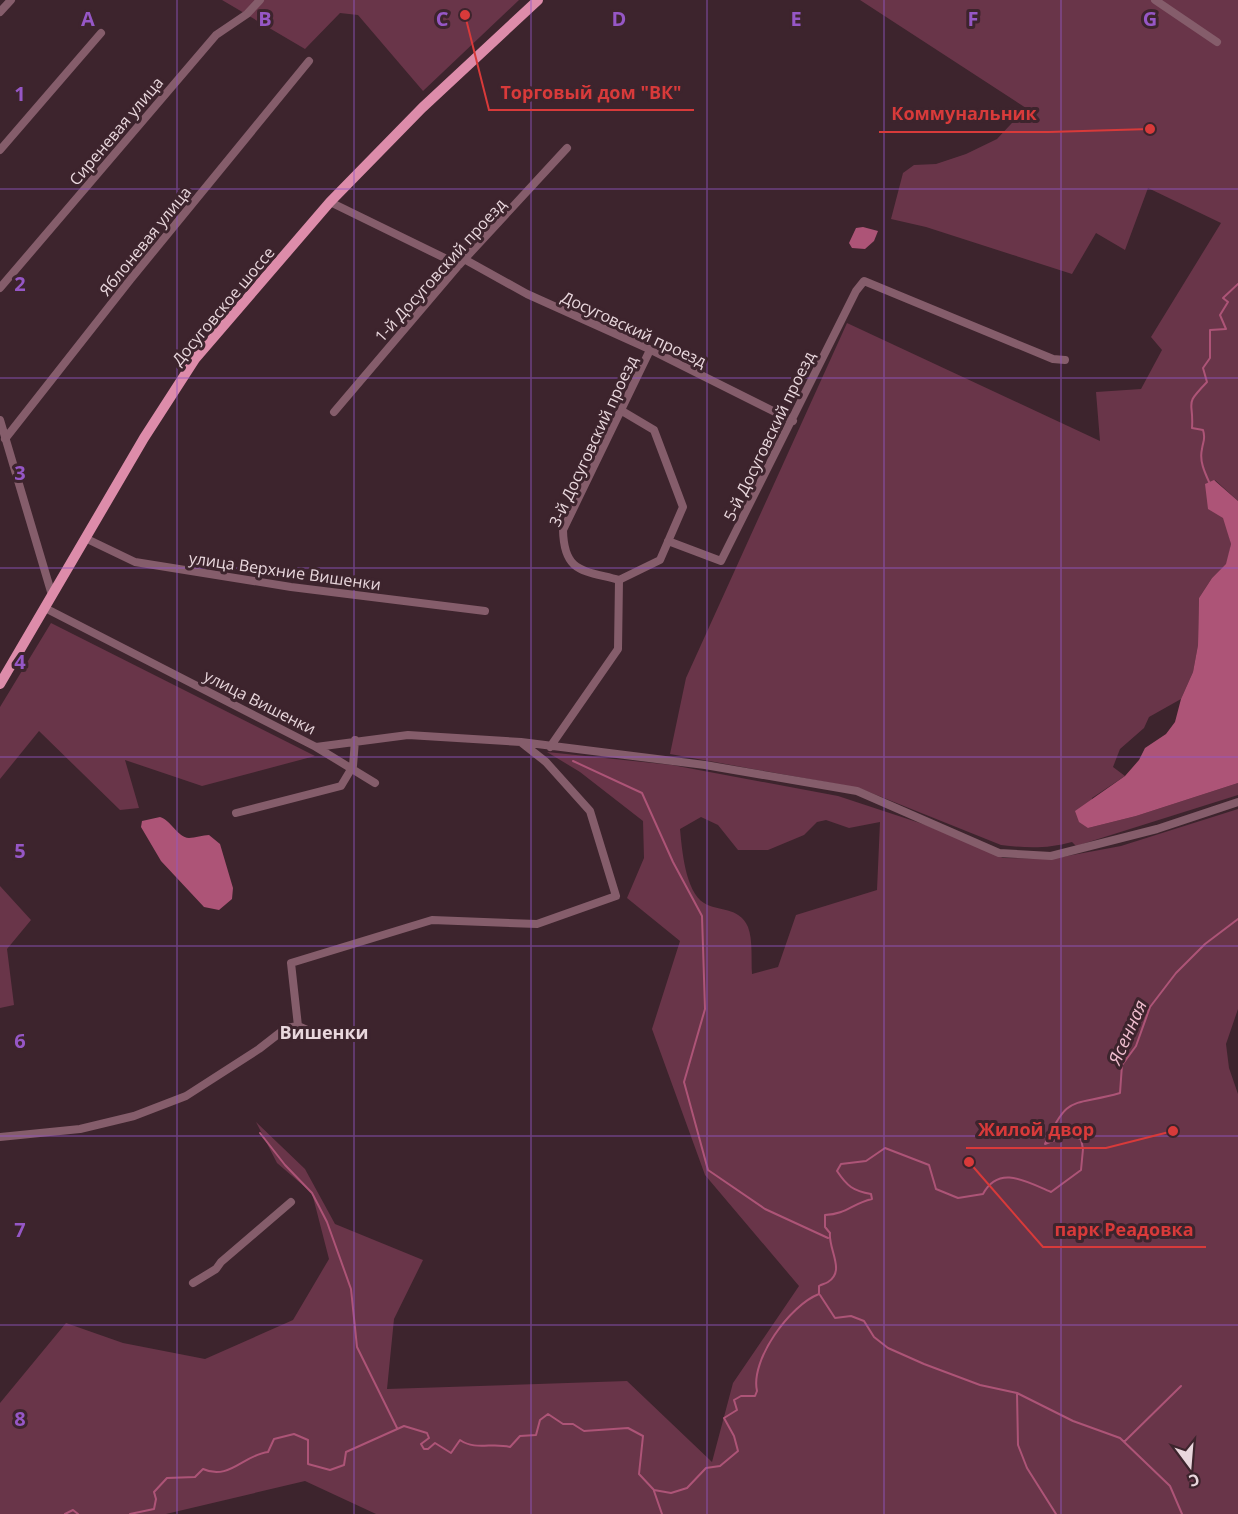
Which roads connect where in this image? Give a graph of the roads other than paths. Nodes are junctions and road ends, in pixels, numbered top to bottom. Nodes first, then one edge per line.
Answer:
1 (10, 0) edge
2 (260, 0) edge
3 (538, 0) edge
4 (1155, 0) edge
5 (0, 12) edge
6 (101, 33) dead end
7 (1216, 42) dead end
8 (309, 61) dead end
9 (567, 148) dead end
10 (0, 150) edge
11 (330, 202) junction
12 (461, 262) junction
13 (0, 288) edge
14 (650, 350) junction
15 (1065, 360) dead end
16 (622, 411) junction
17 (334, 412) dead end
18 (0, 420) edge
19 (793, 421) junction
20 (5, 439) junction
21 (86, 538) junction
22 (668, 541) junction
23 (619, 580) junction
24 (52, 595) junction
25 (45, 608) junction
26 (485, 611) dead end
27 (0, 684) edge
28 (355, 740) junction
29 (521, 742) junction
30 (315, 746) junction
31 (550, 747) junction
32 (352, 768) junction
33 (375, 783) dead end
34 (1238, 802) edge
35 (236, 813) dead end
36 (298, 1026) junction
37 (314, 1033) dead end
38 (0, 1137) edge
39 (291, 1202) dead end
40 (193, 1283) dead end

1 - 5 street
2 - 13 street, Сиреневая улица
3 - 11 main road, Досуговское шоссе
4 - 7 street
6 - 10 street
8 - 20 street, Яблоневая улица
9 - 12 street, 1-й Досуговский проезд
11 - 12 street, Досуговский проезд
11 - 21 main road, Досуговское шоссе
12 - 14 street, Досуговский проезд
12 - 17 street, 1-й Досуговский проезд
14 - 16 street, 3-й Досуговский проезд
14 - 19 street, Досуговский проезд
15 - 19 street, 5-й Досуговский проезд
16 - 22 street
16 - 23 street, 3-й Досуговский проезд
18 - 20 street
19 - 22 street, 5-й Досуговский проезд
20 - 24 street
21 - 24 main road, Досуговское шоссе
21 - 26 street, улица Верхние Вишенки
22 - 23 street
23 - 31 street
24 - 25 main road, Досуговское шоссе
25 - 27 main road, Досуговское шоссе
25 - 30 street, улица Вишенки
28 - 29 street, улица Вишенки
28 - 30 street, улица Вишенки
28 - 32 street
29 - 31 street, улица Вишенки
29 - 36 street
30 - 32 street
31 - 34 street, улица Вишенки
32 - 33 street
32 - 35 street
36 - 37 street
36 - 38 street
39 - 40 street

